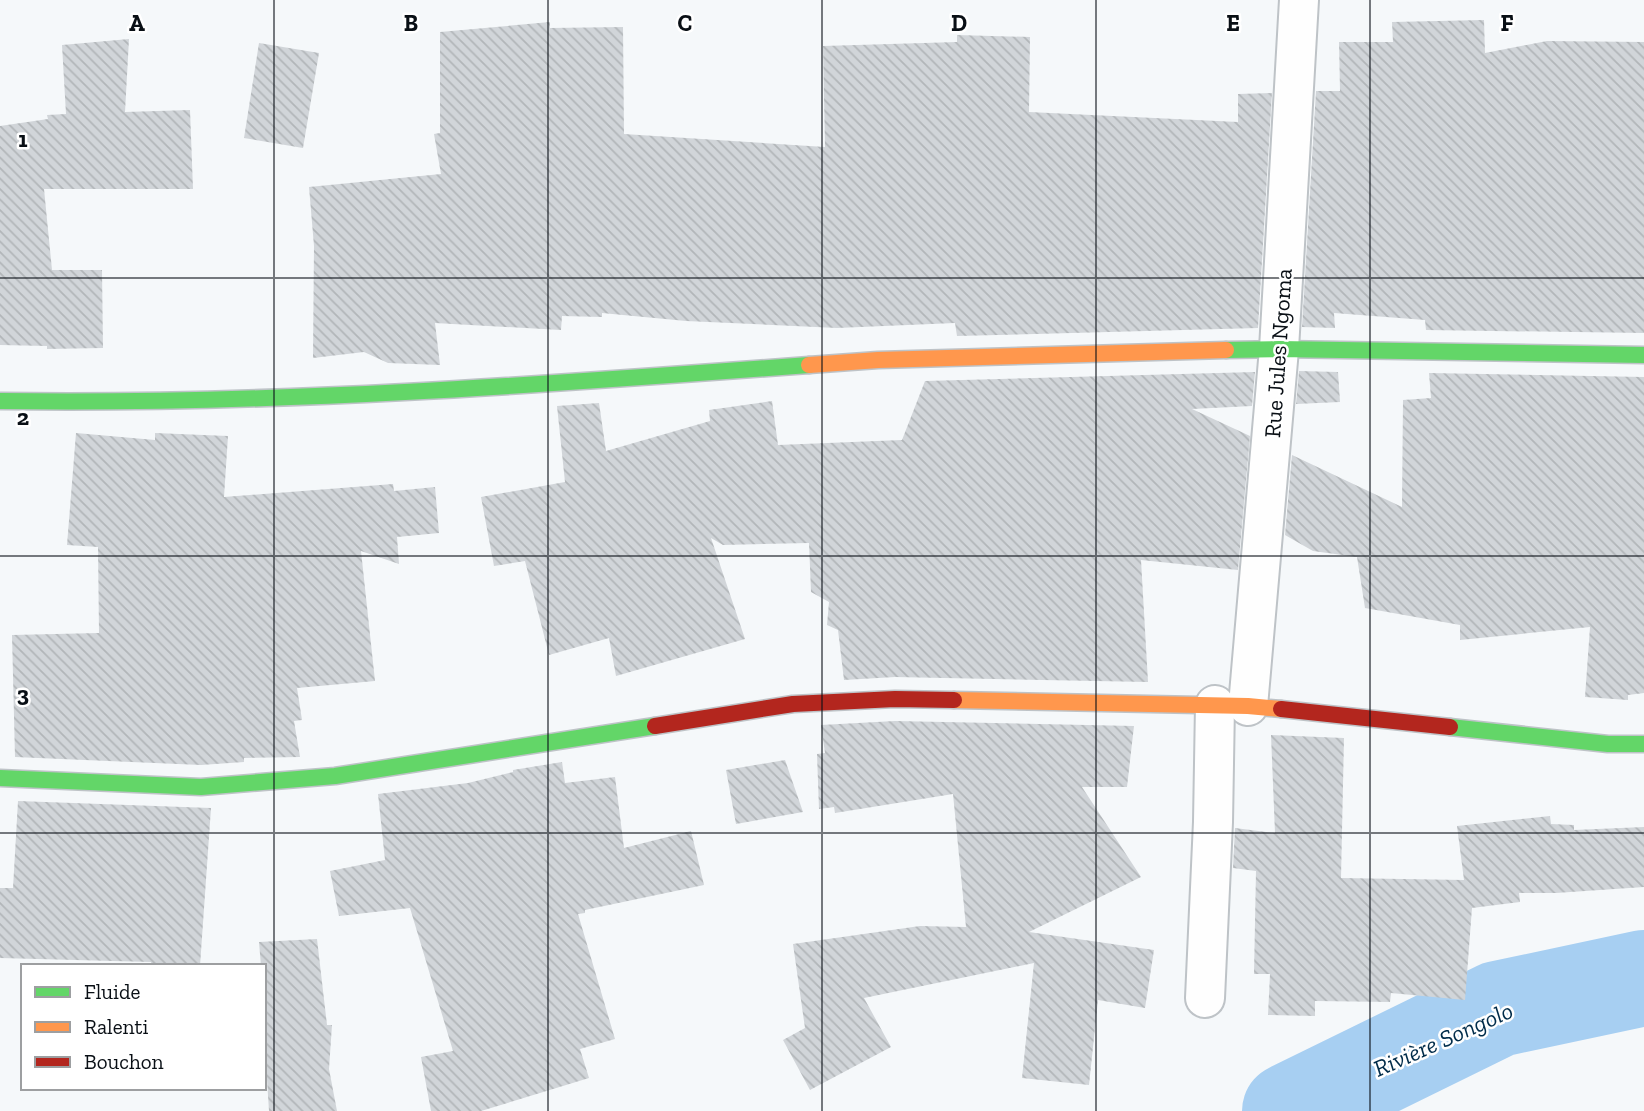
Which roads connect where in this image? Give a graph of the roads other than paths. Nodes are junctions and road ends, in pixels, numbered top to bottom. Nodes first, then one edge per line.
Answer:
1 (1299, 0) edge
2 (1279, 349) junction
3 (1644, 355) edge
4 (0, 401) edge
5 (1232, 705) junction
6 (1644, 744) edge
7 (0, 778) edge
8 (1205, 998) dead end

1 - 2 street, Rue Jules Ngoma
2 - 3 street
2 - 4 street
2 - 5 street, Rue Jules Ngoma
5 - 6 street
5 - 7 street
5 - 8 street, Rue Jules Ngoma

